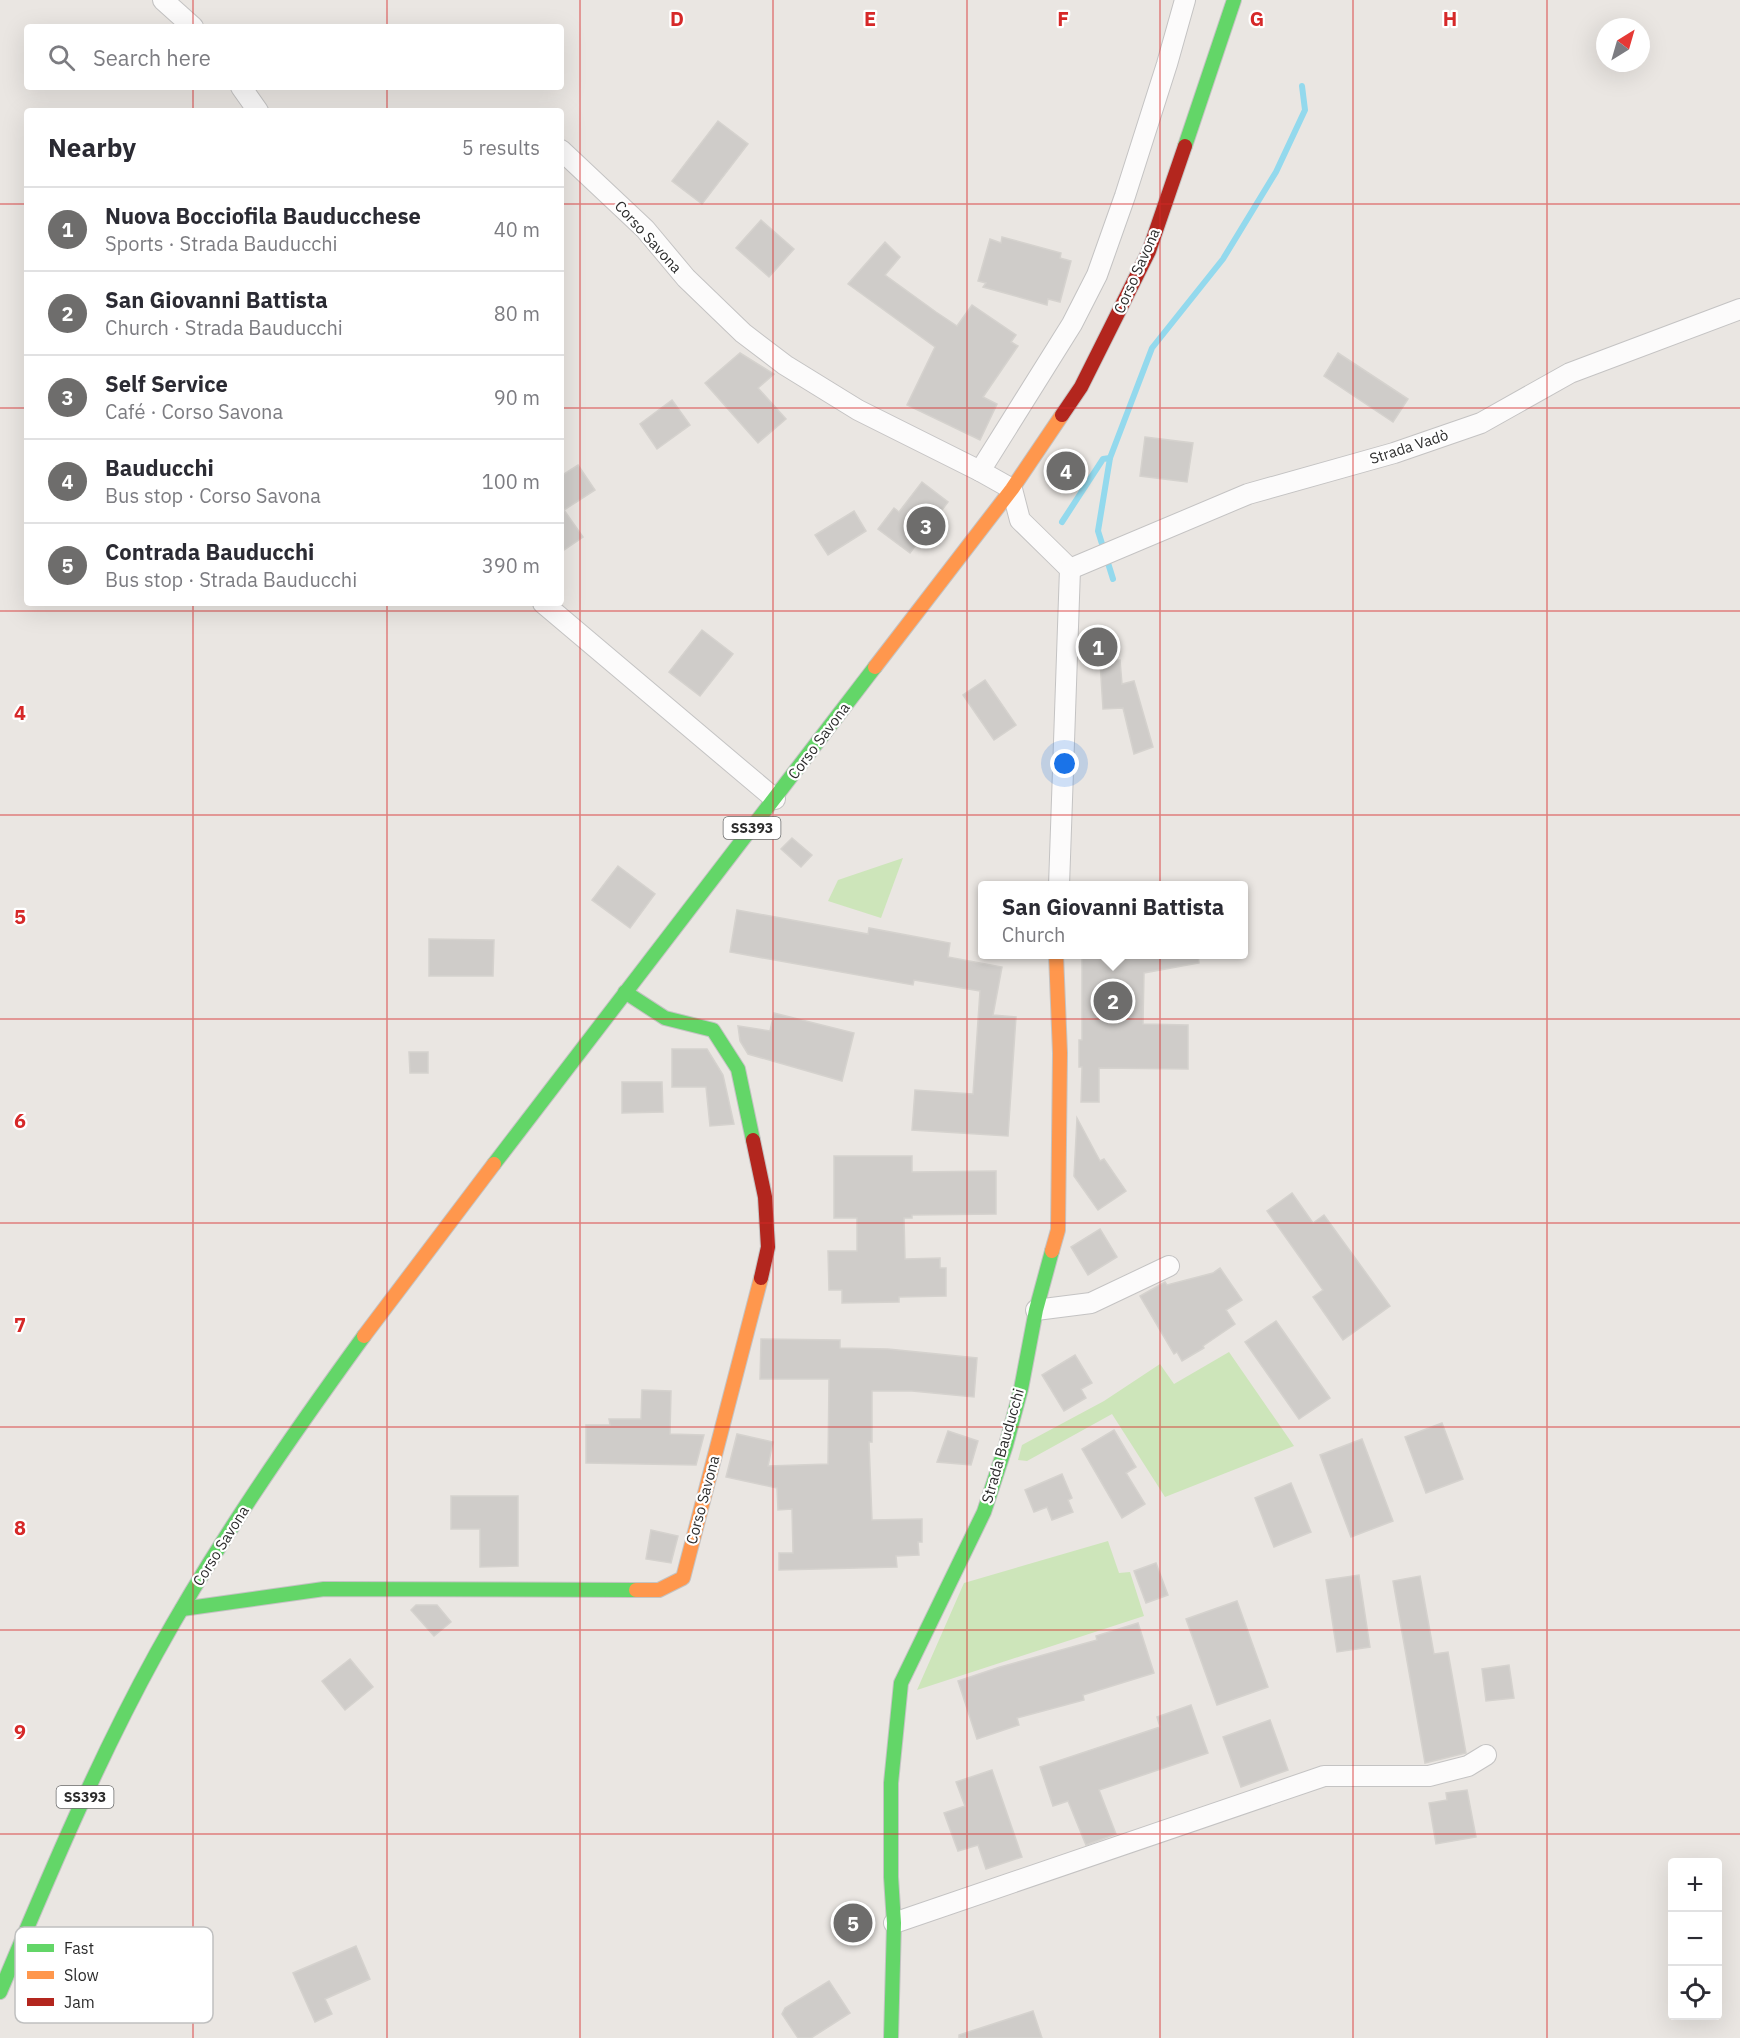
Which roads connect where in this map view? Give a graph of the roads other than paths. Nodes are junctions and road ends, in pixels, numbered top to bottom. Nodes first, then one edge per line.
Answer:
1 (163, 0) edge
2 (1185, 0) edge
3 (1234, 0) edge
4 (190, 24) edge
5 (242, 90) edge
6 (256, 108) edge
7 (564, 153) edge
8 (1740, 309) edge
9 (980, 471) junction
10 (1012, 489) junction
11 (1070, 569) junction
12 (547, 606) edge
13 (775, 799) junction
14 (1059, 881) edge
15 (1056, 959) edge
16 (625, 993) junction
17 (1169, 1266) dead end
18 (1036, 1310) junction
19 (182, 1609) junction
20 (1486, 1755) dead end
21 (894, 1923) junction
22 (27, 1927) edge
23 (15, 1956) edge
24 (0, 1992) edge
25 (891, 2038) edge

1 - 4 street
2 - 9 street
3 - 10 main road, Corso Savona / SS393
5 - 6 street
7 - 9 street, Corso Savona
8 - 11 street, Strada Vadò
9 - 10 street, Corso Savona
10 - 11 street
10 - 13 main road, Corso Savona / SS393
11 - 14 street
12 - 13 street
13 - 16 main road, Corso Savona / SS393
15 - 18 main road, Strada Bauducchi
16 - 19 main road, Corso Savona / SS393
16 - 19 main road, Corso Savona
17 - 18 street
18 - 21 main road, Strada Bauducchi
19 - 22 main road, Corso Savona / SS393
20 - 21 street
21 - 25 main road, Strada Bauducchi
23 - 24 main road, Corso Savona / SS393

